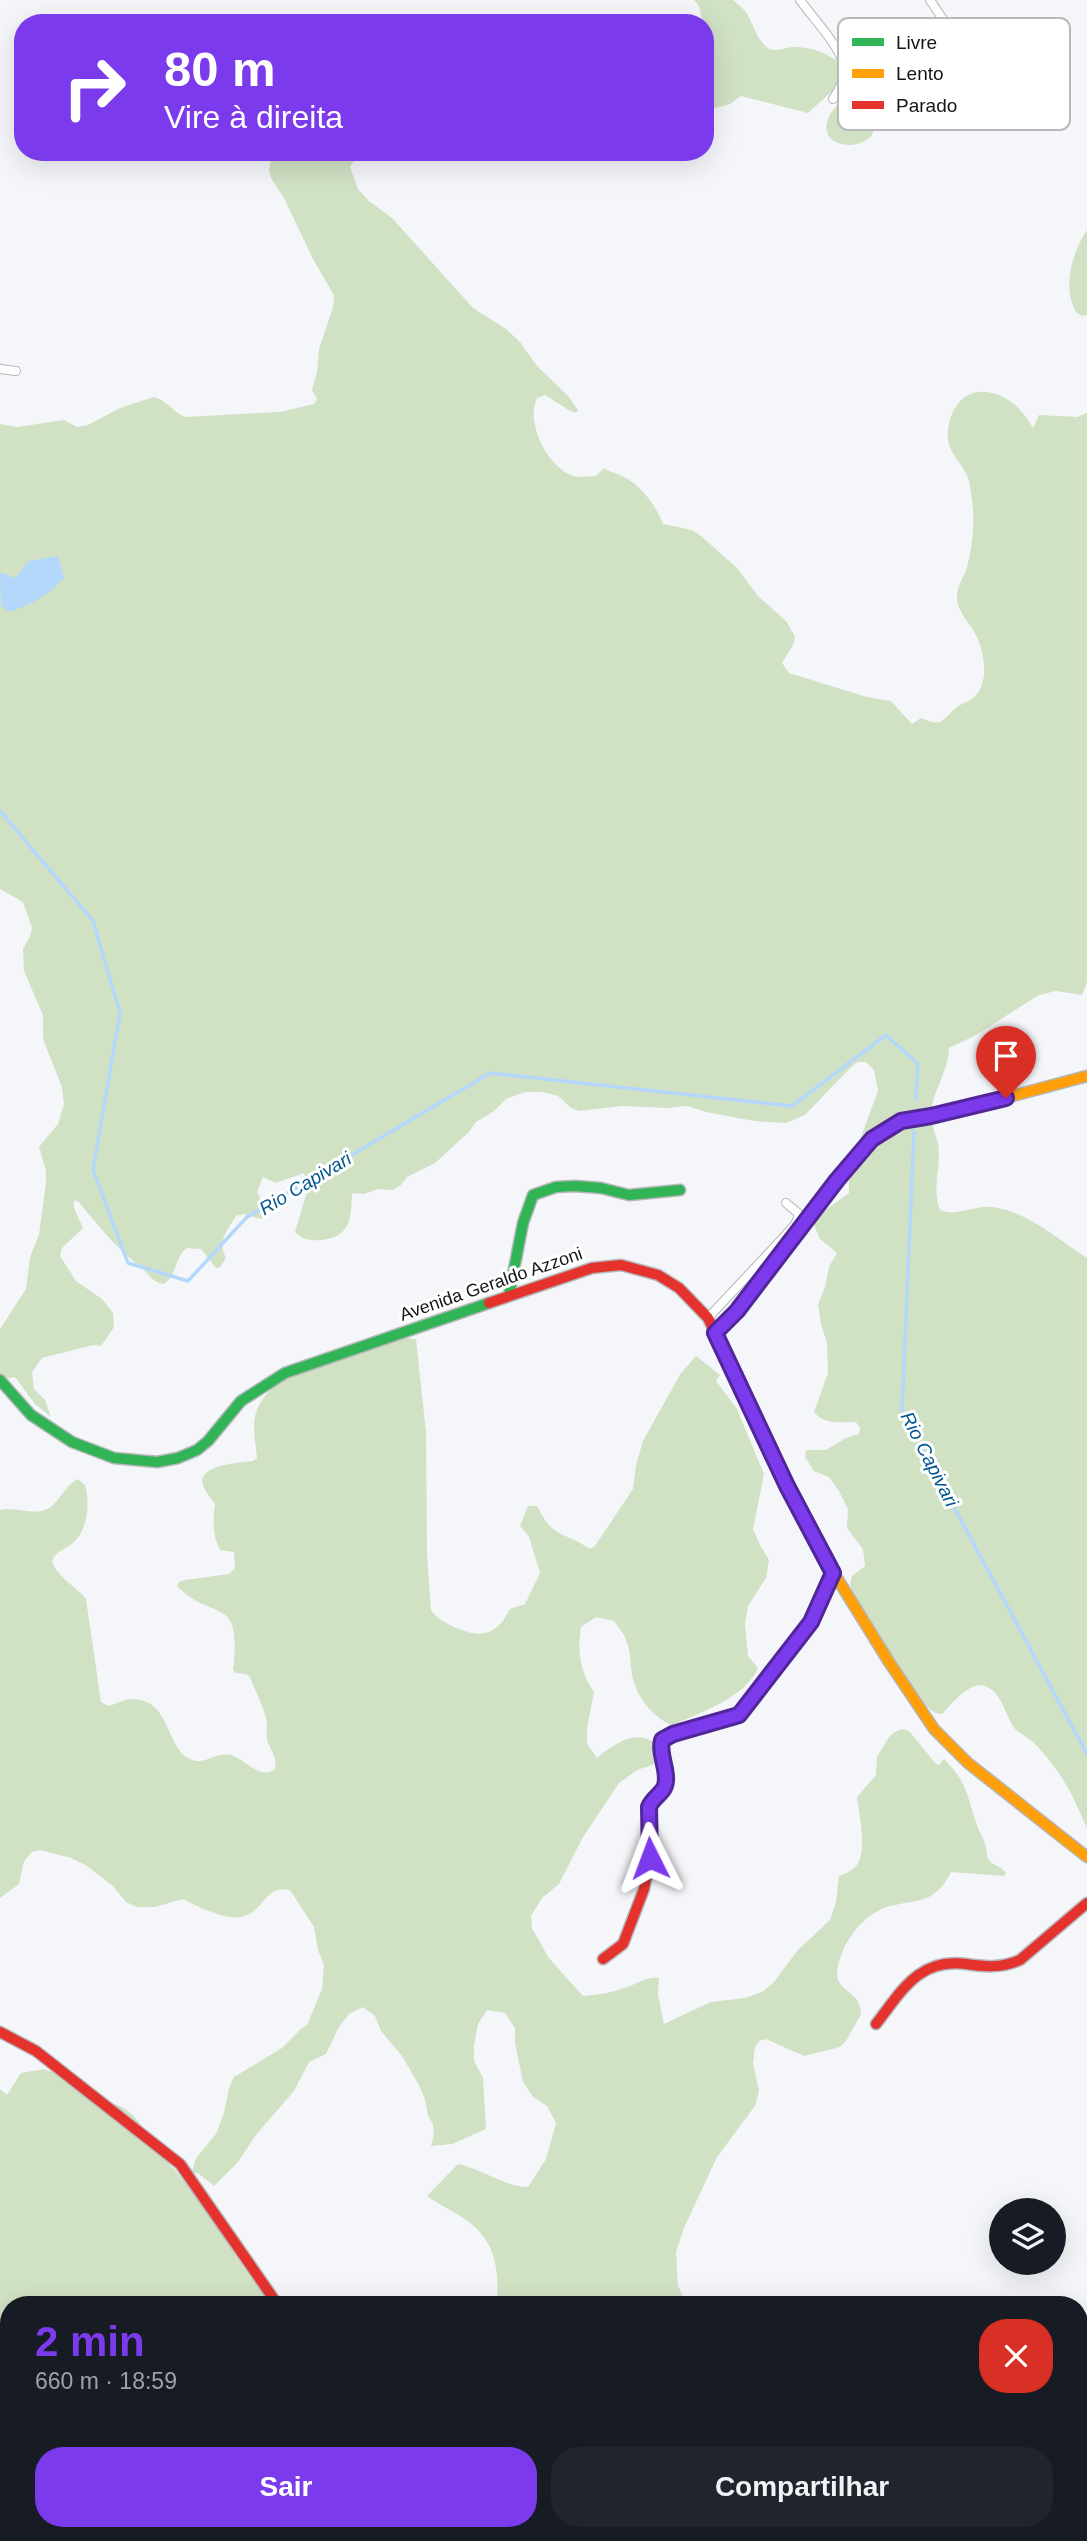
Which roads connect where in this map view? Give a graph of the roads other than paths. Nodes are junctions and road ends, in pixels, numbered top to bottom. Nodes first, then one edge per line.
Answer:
1 (800, 0) edge
2 (930, 0) edge
3 (942, 18) edge
4 (838, 53) edge
5 (838, 90) edge
6 (833, 99) dead end
7 (0, 369) edge
8 (16, 371) dead end
9 (1087, 1076) edge
10 (680, 1190) dead end
11 (786, 1203) dead end
12 (509, 1295) junction
13 (708, 1318) junction
14 (715, 1333) junction
15 (0, 1380) edge
16 (833, 1573) junction
17 (1087, 1857) edge
18 (1087, 1903) edge
19 (603, 1959) dead end
20 (876, 2024) dead end
21 (0, 2032) edge
22 (272, 2296) edge

1 - 4 street
2 - 3 street
5 - 6 street
7 - 8 street
9 - 14 street
10 - 12 street
11 - 13 street
12 - 13 street, Avenida Geraldo Azzoni
12 - 15 street, Avenida Geraldo Azzoni
13 - 14 street, Avenida Geraldo Azzoni
14 - 16 street, Avenida Geraldo Azzoni
16 - 17 street, Avenida Geraldo Azzoni
16 - 19 street
18 - 20 street
21 - 22 street

